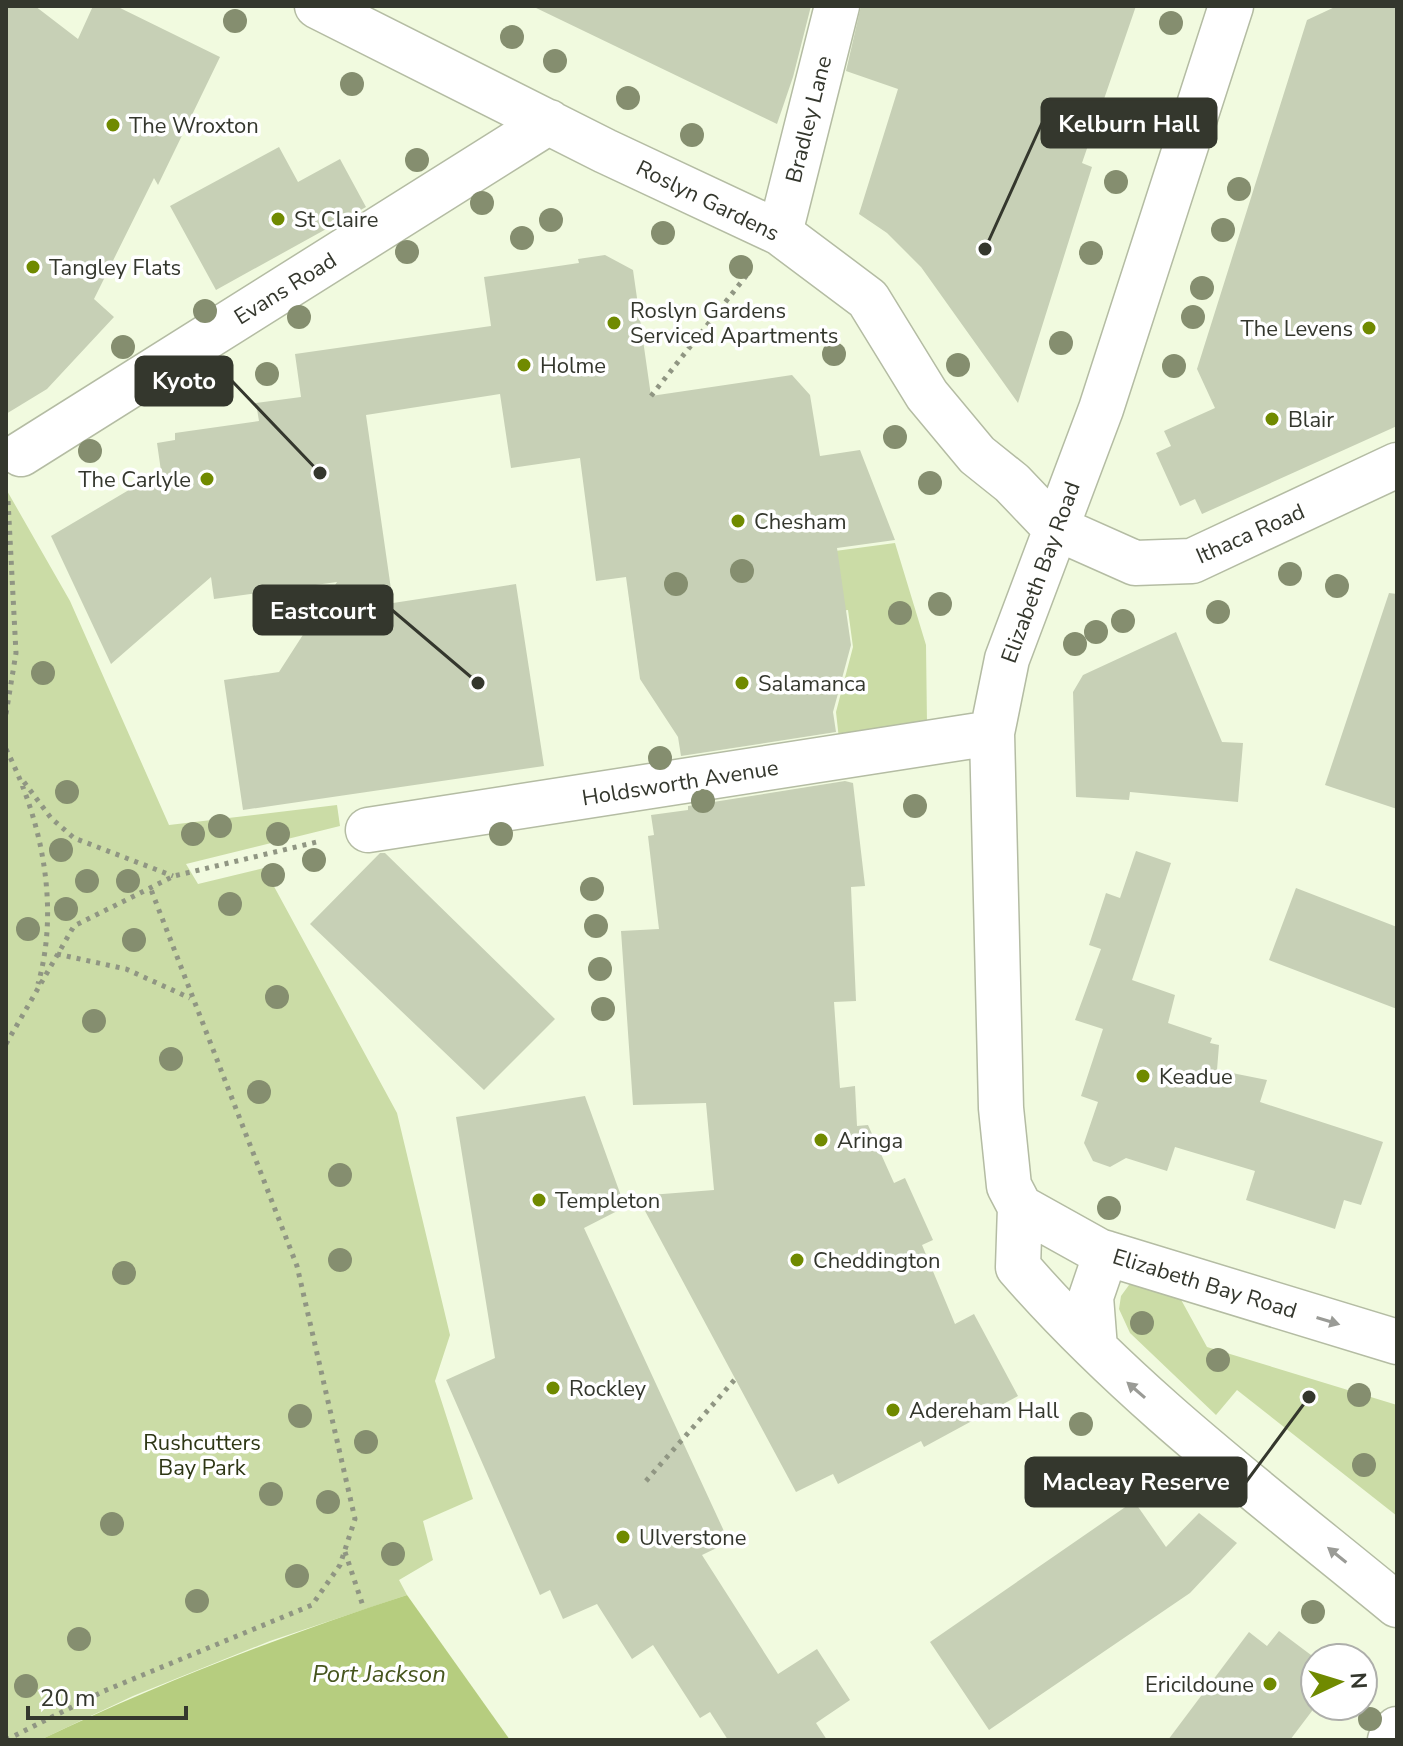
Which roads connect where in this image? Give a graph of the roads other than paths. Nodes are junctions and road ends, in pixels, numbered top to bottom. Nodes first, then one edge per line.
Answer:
1 (317, 6) edge
2 (837, 6) edge
3 (1231, 6) edge
4 (549, 122) junction
5 (780, 233) junction
6 (21, 454) road end
7 (1397, 465) edge
8 (1054, 527) junction
9 (992, 733) junction
10 (368, 830) road end
11 (1020, 1207) junction
12 (1106, 1253) junction
13 (1397, 1342) edge
14 (1095, 1348) junction
15 (1397, 1605) edge
16 (1397, 1729) edge
17 (1390, 1740) edge

1 - 4 street, Roslyn Gardens
2 - 5 street, Bradley Lane
3 - 8 street, Elizabeth Bay Road
4 - 5 street, Roslyn Gardens
4 - 6 street, Evans Road
5 - 8 street, Roslyn Gardens
7 - 8 street, Ithaca Road
8 - 9 street, Elizabeth Bay Road
9 - 10 street, Holdsworth Avenue
9 - 11 street, Elizabeth Bay Road
11 - 12 street, Elizabeth Bay Road
11 - 14 street, Elizabeth Bay Road
12 -> 13 street, Elizabeth Bay Road
12 - 14 street
15 -> 14 street, Elizabeth Bay Road
16 - 17 street

